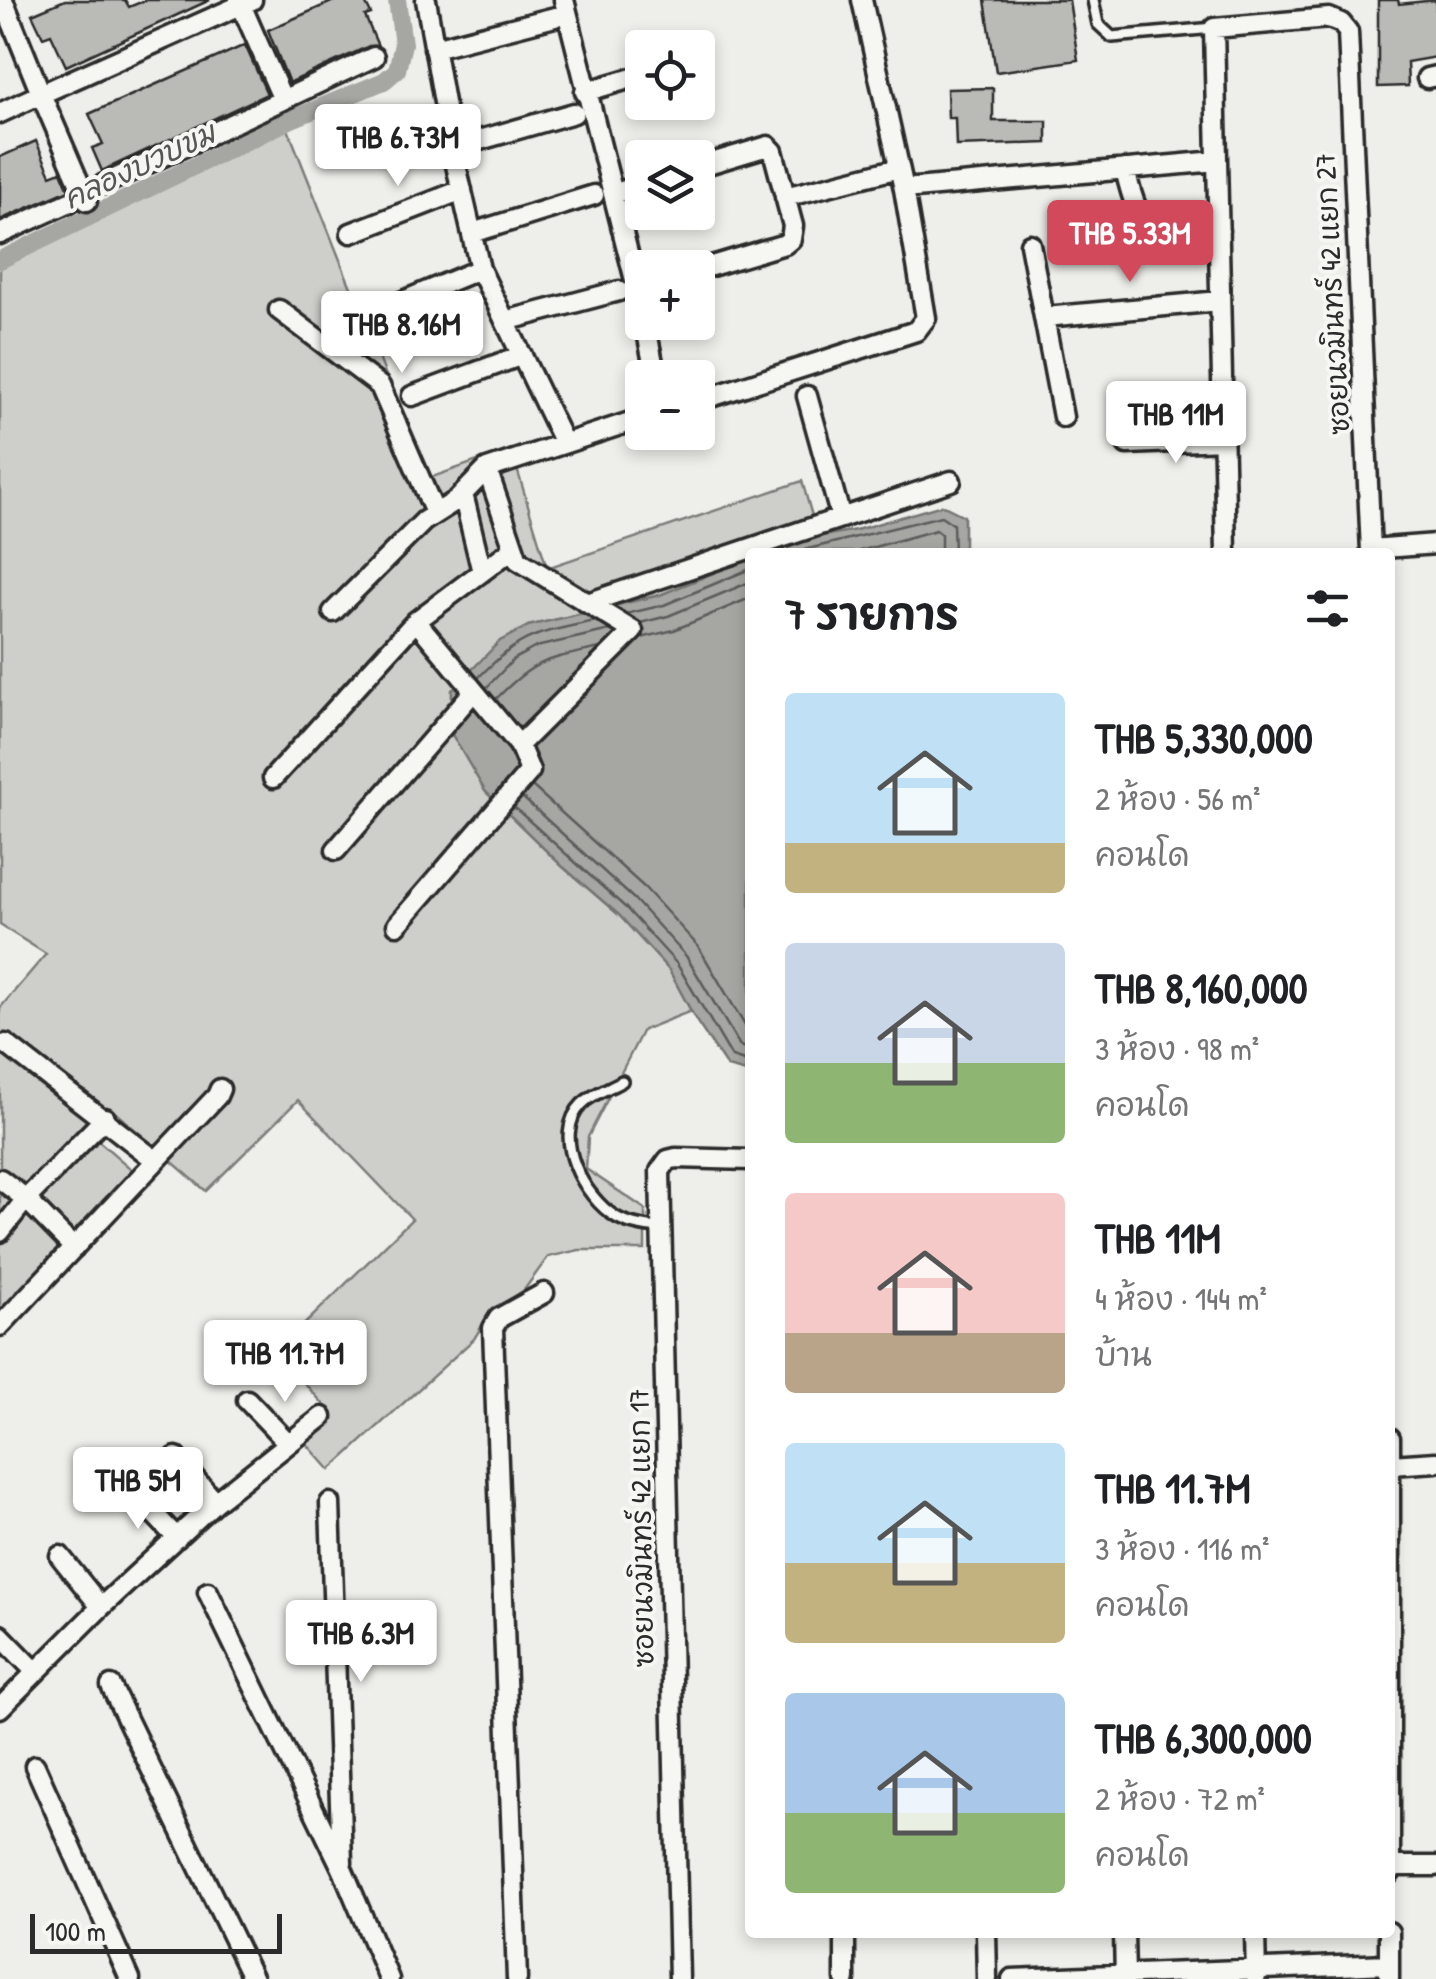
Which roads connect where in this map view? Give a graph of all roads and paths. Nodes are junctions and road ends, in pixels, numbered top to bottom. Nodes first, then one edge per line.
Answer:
1 (3, 0) edge
2 (426, 0) edge
3 (862, 0) edge
4 (1092, 0) edge
5 (244, 2) edge
6 (565, 5) edge
7 (1214, 28) junction
8 (434, 48) junction
9 (374, 57) dead end
10 (625, 80) edge
11 (585, 92) junction
12 (41, 94) junction
13 (283, 100) junction
14 (574, 112) dead end
15 (0, 113) edge
16 (452, 148) junction
17 (1217, 161) junction
18 (715, 162) edge
19 (900, 168) junction
20 (1125, 169) junction
21 (104, 184) dead end
22 (625, 189) edge
23 (904, 189) junction
24 (462, 190) junction
25 (604, 195) junction
26 (785, 197) junction
27 (1219, 232) junction
28 (351, 233) dead end
29 (0, 234) edge
30 (472, 234) junction
31 (1030, 244) dead end
32 (626, 250) edge
33 (715, 265) edge
34 (480, 269) junction
35 (619, 290) dead end
36 (1220, 301) junction
37 (384, 309) dead end
38 (279, 310) dead end
39 (1045, 317) junction
40 (505, 321) junction
41 (522, 356) junction
42 (412, 396) dead end
43 (715, 396) edge
44 (808, 396) dead end
45 (1063, 416) dead end
46 (625, 423) edge
47 (1223, 440) junction
48 (564, 443) junction
49 (1127, 444) dead end
50 (488, 468) junction
51 (951, 481) dead end
52 (463, 494) junction
53 (436, 513) junction
54 (841, 518) junction
55 (1436, 544) edge
56 (514, 548) junction
57 (751, 548) edge
58 (1226, 548) edge
59 (1371, 548) edge
60 (1395, 548) edge
61 (745, 550) edge
62 (482, 572) junction
63 (587, 603) junction
64 (334, 612) dead end
65 (416, 620) junction
66 (474, 690) junction
67 (519, 744) junction
68 (273, 778) dead end
69 (336, 850) dead end
70 (397, 924) dead end
71 (6, 1044) dead end
72 (622, 1081) dead end
73 (220, 1088) dead end
74 (105, 1118) junction
75 (154, 1160) junction
76 (745, 1160) edge
77 (0, 1179) edge
78 (26, 1199) junction
79 (661, 1228) junction
80 (0, 1232) edge
81 (74, 1248) junction
82 (544, 1294) dead end
83 (0, 1326) edge
84 (247, 1400) dead end
85 (322, 1416) dead end
86 (288, 1444) junction
87 (176, 1457) dead end
88 (1436, 1462) edge
89 (1395, 1465) edge
90 (135, 1494) dead end
91 (215, 1502) junction
92 (330, 1502) dead end
93 (177, 1538) junction
94 (60, 1556) dead end
95 (208, 1592) dead end
96 (101, 1607) junction
97 (0, 1635) edge
98 (36, 1672) junction
99 (111, 1686) dead end
100 (0, 1708) edge
101 (35, 1766) dead end
102 (1436, 1866) edge
103 (342, 1868) junction
104 (1395, 1870) edge
105 (845, 1938) edge
106 (986, 1938) edge
107 (1124, 1938) edge
108 (1255, 1938) edge
109 (1389, 1938) edge
110 (1388, 1971) edge
111 (1256, 1974) edge
112 (1125, 1977) edge
113 (130, 1979) edge
114 (253, 1979) edge
115 (389, 1979) edge
116 (517, 1979) edge
117 (679, 1979) edge
118 (846, 1979) edge
119 (987, 1979) edge
120 (1012, 1979) edge

1 - 12 street
2 - 8 street
3 - 19 street
4 - 7 lane
5 - 12 street
5 - 13 street
6 - 8 street
6 - 11 street
7 - 17 street
7 - 59 street, ซอยนวมินทร์ 42 แยก 27
8 - 16 street
9 - 13 street
10 - 11 street
11 - 25 street
12 - 15 street
12 - 29 street
13 - 21 street
14 - 16 street
16 - 24 street
17 - 20 street
17 - 27 street
18 - 26 street
19 - 23 street
19 - 26 street
20 - 23 street
20 - 27 street
22 - 25 street
23 - 43 street
24 - 28 street
24 - 30 street
25 - 30 street
25 - 32 street
26 - 33 street
27 - 36 street
30 - 34 street
31 - 39 street
34 - 37 street
34 - 40 street
35 - 40 street
36 - 39 street
36 - 47 street
38 - 53 street
39 - 45 street
40 - 41 street
41 - 42 street
41 - 48 street
44 - 54 street
46 - 48 street
47 - 49 street
47 - 58 street
48 - 50 street
50 - 52 street
50 - 56 street
51 - 54 street
52 - 53 street
52 - 62 street
53 - 64 street
54 - 57 street
55 - 60 street
56 - 62 street
56 - 63 street
61 - 63 street
62 - 65 street
63 - 67 street
65 - 66 street
65 - 68 street
66 - 67 street
66 - 69 street
67 - 70 street
71 - 74 street
72 - 79 lane
73 - 75 street
74 - 75 street
74 - 78 street
75 - 81 street
76 - 79 street, ซอยนวมินทร์ 42 แยก 17
77 - 78 street
78 - 80 street
78 - 81 street
79 - 117 street, ซอยนวมินทร์ 42 แยก 17
81 - 83 street
82 - 116 street
84 - 86 street
85 - 86 street
86 - 91 street
87 - 91 street
88 - 89 street
90 - 93 street
91 - 93 street
92 - 103 street
93 - 96 street
94 - 96 street
95 - 103 street
96 - 98 street
97 - 98 street
98 - 100 street
99 - 114 street
101 - 113 street
102 - 104 street
103 - 115 street
105 - 118 street
106 - 119 street
107 - 112 street
108 - 111 street
109 - 110 street
110 - 111 street
111 - 112 street
112 - 120 street

